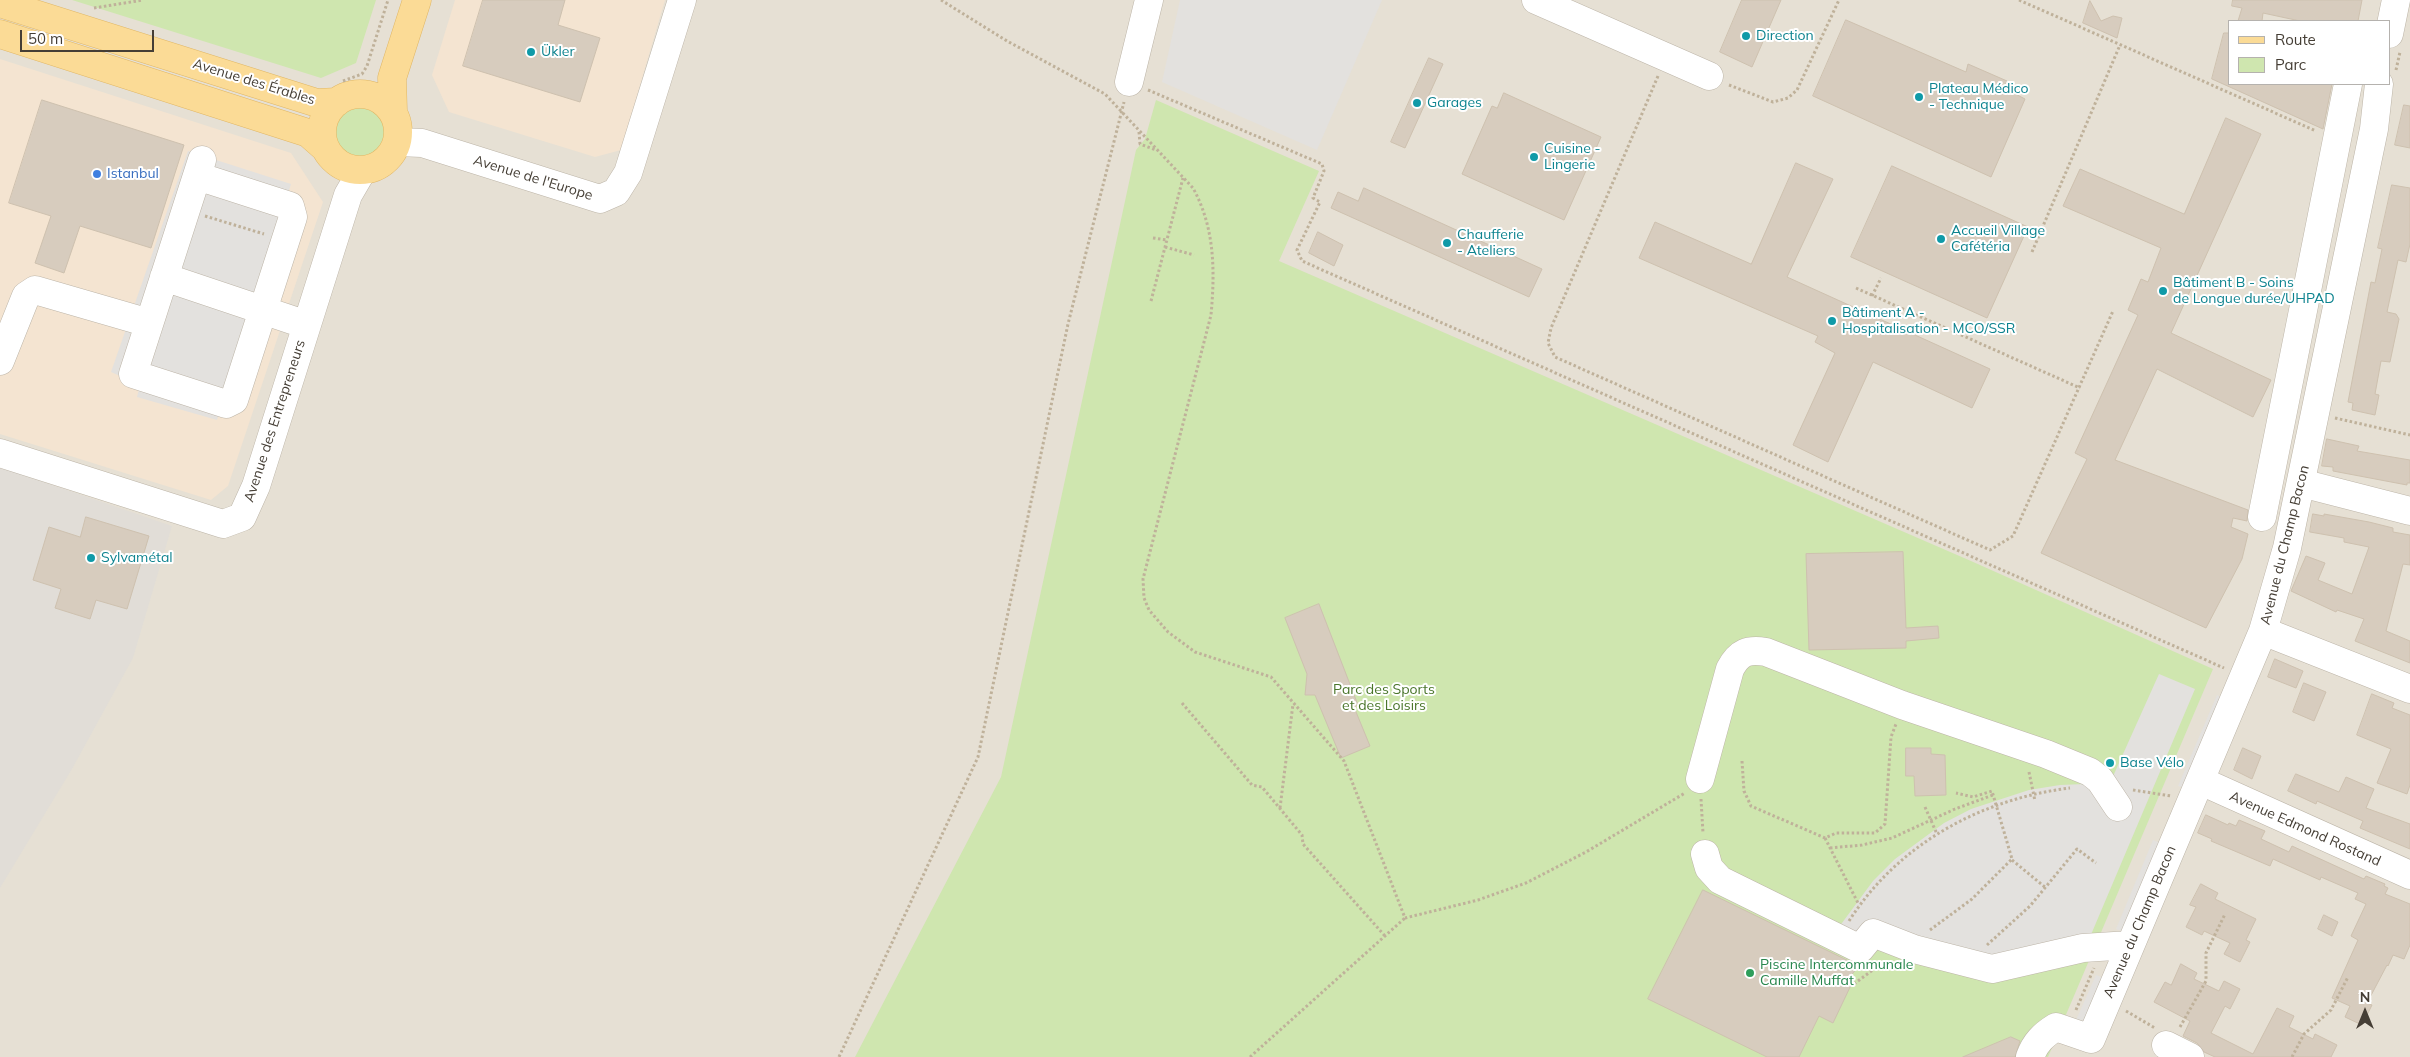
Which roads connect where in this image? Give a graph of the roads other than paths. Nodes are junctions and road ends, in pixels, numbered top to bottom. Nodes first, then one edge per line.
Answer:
1 (398, 0) edge
2 (417, 0) edge
3 (682, 0) edge
4 (1149, 0) edge
5 (1536, 0) edge
6 (0, 3) edge
7 (0, 34) edge
8 (1709, 76) road end
9 (1129, 82) road end
10 (2348, 85) edge
11 (2380, 85) edge
12 (343, 93) junction
13 (393, 111) junction
14 (398, 142) junction
15 (325, 148) junction
16 (362, 171) junction
17 (164, 277) junction
18 (263, 310) junction
19 (149, 323) junction
20 (307, 324) junction
21 (0, 361) edge
22 (0, 453) edge
23 (2301, 483) junction
24 (2410, 511) edge
25 (2262, 517) dead end
26 (2264, 631) junction
27 (2410, 689) edge
28 (1700, 779) road end
29 (2197, 790) junction
30 (2111, 797) road end
31 (1705, 854) road end
32 (2410, 876) edge
33 (2130, 944) junction
34 (2166, 1045) road end
35 (2030, 1057) edge
36 (2190, 1057) edge

1 - 12 main road
2 - 13 main road
3 - 14 street, Avenue de l'Europe
4 - 9 street
5 - 8 street
6 - 12 main road, Avenue des Érables
7 - 15 main road
10 - 25 street
11 - 23 street, Avenue du Champ Bacon
12 - 13 main road
12 - 15 main road
13 - 14 main road
14 - 16 main road
15 - 16 main road
16 - 20 street, Avenue des Entrepreneurs
17 - 18 street
17 - 18 street
17 - 19 street
18 - 19 street
18 - 20 street
19 - 21 street
20 - 22 street, Avenue des Entrepreneurs
23 - 24 street
23 - 26 street, Avenue du Champ Bacon
26 - 27 street
26 - 29 street, Avenue du Champ Bacon
28 - 30 street
29 - 32 street, Avenue Edmond Rostand
29 - 33 street, Avenue du Champ Bacon
31 - 33 street
33 - 35 street, Avenue du Champ Bacon
34 - 36 street

